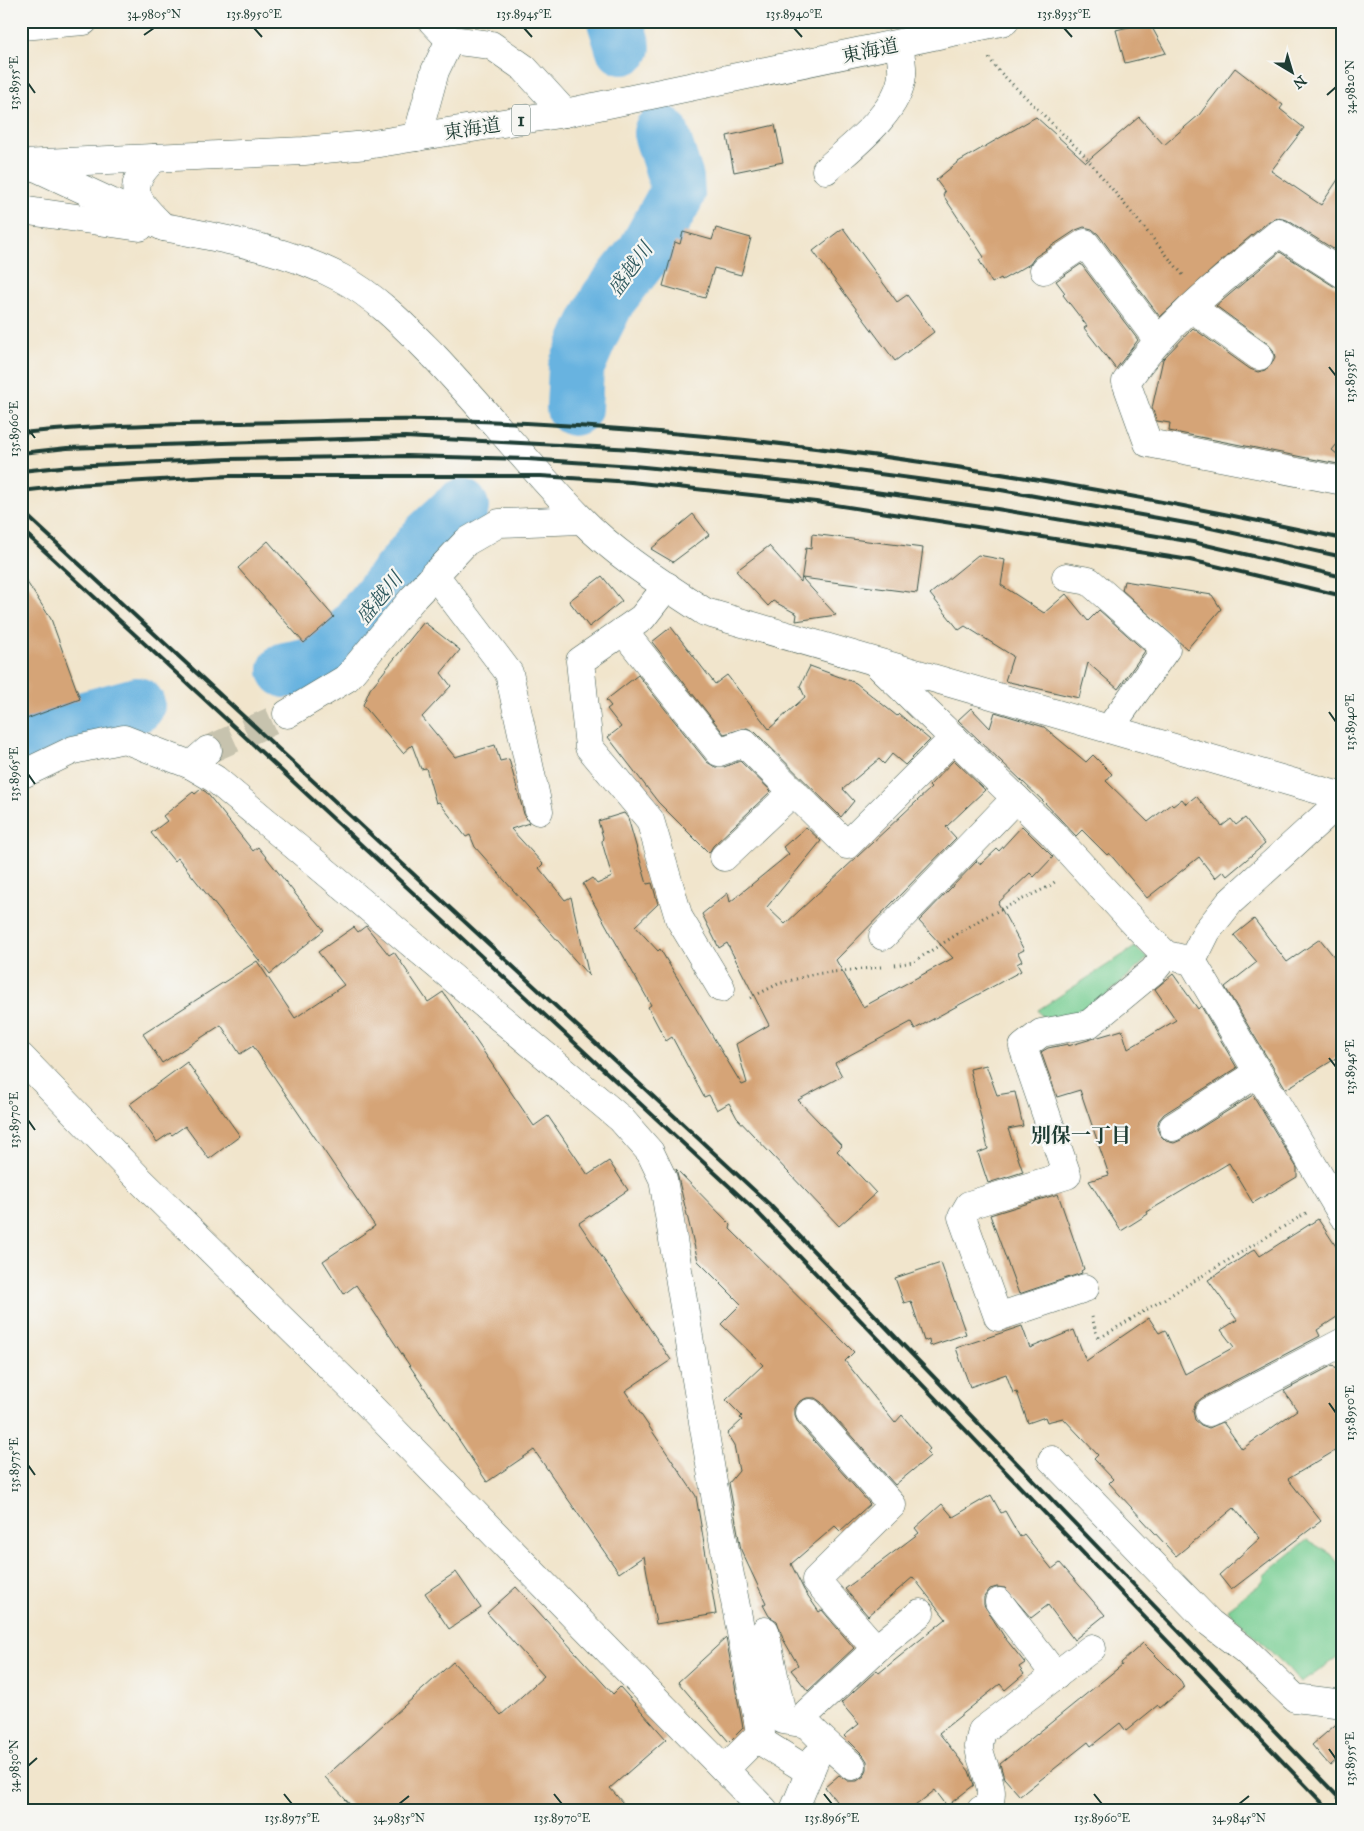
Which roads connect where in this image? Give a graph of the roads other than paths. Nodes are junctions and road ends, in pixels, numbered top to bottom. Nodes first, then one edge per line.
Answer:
1 (84, 21) edge
2 (1005, 21) edge
3 (21, 26) edge
4 (441, 31) edge
5 (900, 44) junction
6 (564, 113) junction
7 (417, 137) junction
8 (155, 158) junction
9 (25, 164) edge
10 (826, 170) dead end
11 (21, 210) edge
12 (164, 227) junction
13 (1044, 270) dead end
14 (1343, 274) edge
15 (1199, 300) junction
16 (1158, 339) junction
17 (1259, 356) dead end
18 (1343, 481) edge
19 (582, 520) junction
20 (434, 574) junction
21 (1066, 577) dead end
22 (667, 586) junction
23 (623, 631) junction
24 (874, 661) junction
25 (287, 714) tunnel mouth
26 (1109, 729) junction
27 (954, 738) junction
28 (21, 775) edge
29 (793, 792) junction
30 (1016, 798) junction
31 (1343, 798) edge
32 (539, 811) dead end
33 (724, 857) dead end
34 (895, 933) dead end
35 (1179, 958) junction
36 (721, 988) dead end
37 (21, 1057) edge
38 (1258, 1073) junction
39 (1173, 1127) dead end
40 (1337, 1207) edge
41 (1085, 1288) road end
42 (1343, 1342) edge
43 (1209, 1412) dead end
44 (810, 1413) dead end
45 (1052, 1460) dead end
46 (999, 1602) dead end
47 (920, 1613) dead end
48 (764, 1631) dead end
49 (1092, 1648) dead end
50 (876, 1649) junction
51 (1056, 1676) junction
52 (1343, 1704) edge
53 (761, 1732) junction
54 (815, 1733) junction
55 (852, 1766) dead end
56 (725, 1769) junction
57 (810, 1772) junction
58 (764, 1810) edge
59 (794, 1810) edge
60 (981, 1810) edge

1 - 3 main road
2 - 5 main road, 東海道 / 1
4 - 6 main road
4 - 7 main road
5 - 6 main road, 東海道 / 1
5 - 10 main road
6 - 7 main road, 東海道 / 1
7 - 8 main road, 東海道 / 1
8 - 9 main road, 東海道 / 1
8 - 12 main road
9 - 12 main road
11 - 12 main road
12 - 19 main road
13 - 16 main road
14 - 15 main road
15 - 16 main road
15 - 17 main road
16 - 18 main road
19 - 20 main road
19 - 22 main road
20 - 25 main road
20 - 32 main road
21 - 26 main road
22 - 23 main road
22 - 24 main road
23 - 29 main road
23 - 36 main road
24 - 26 main road
24 - 27 main road
26 - 31 main road
27 - 29 main road
27 - 30 main road
28 - 53 main road
29 - 33 main road
30 - 34 main road
30 - 35 main road
31 - 35 main road
35 - 38 main road
35 - 41 main road
37 - 56 main road
38 - 39 main road
38 - 40 main road
42 - 43 main road
44 - 50 main road
45 - 52 main road
46 - 51 main road
47 - 50 main road
48 - 54 main road
49 - 51 main road
50 - 54 main road
51 - 60 main road
53 - 56 main road
53 - 57 main road
54 - 55 main road
54 - 57 main road
56 - 58 main road
57 - 59 main road

